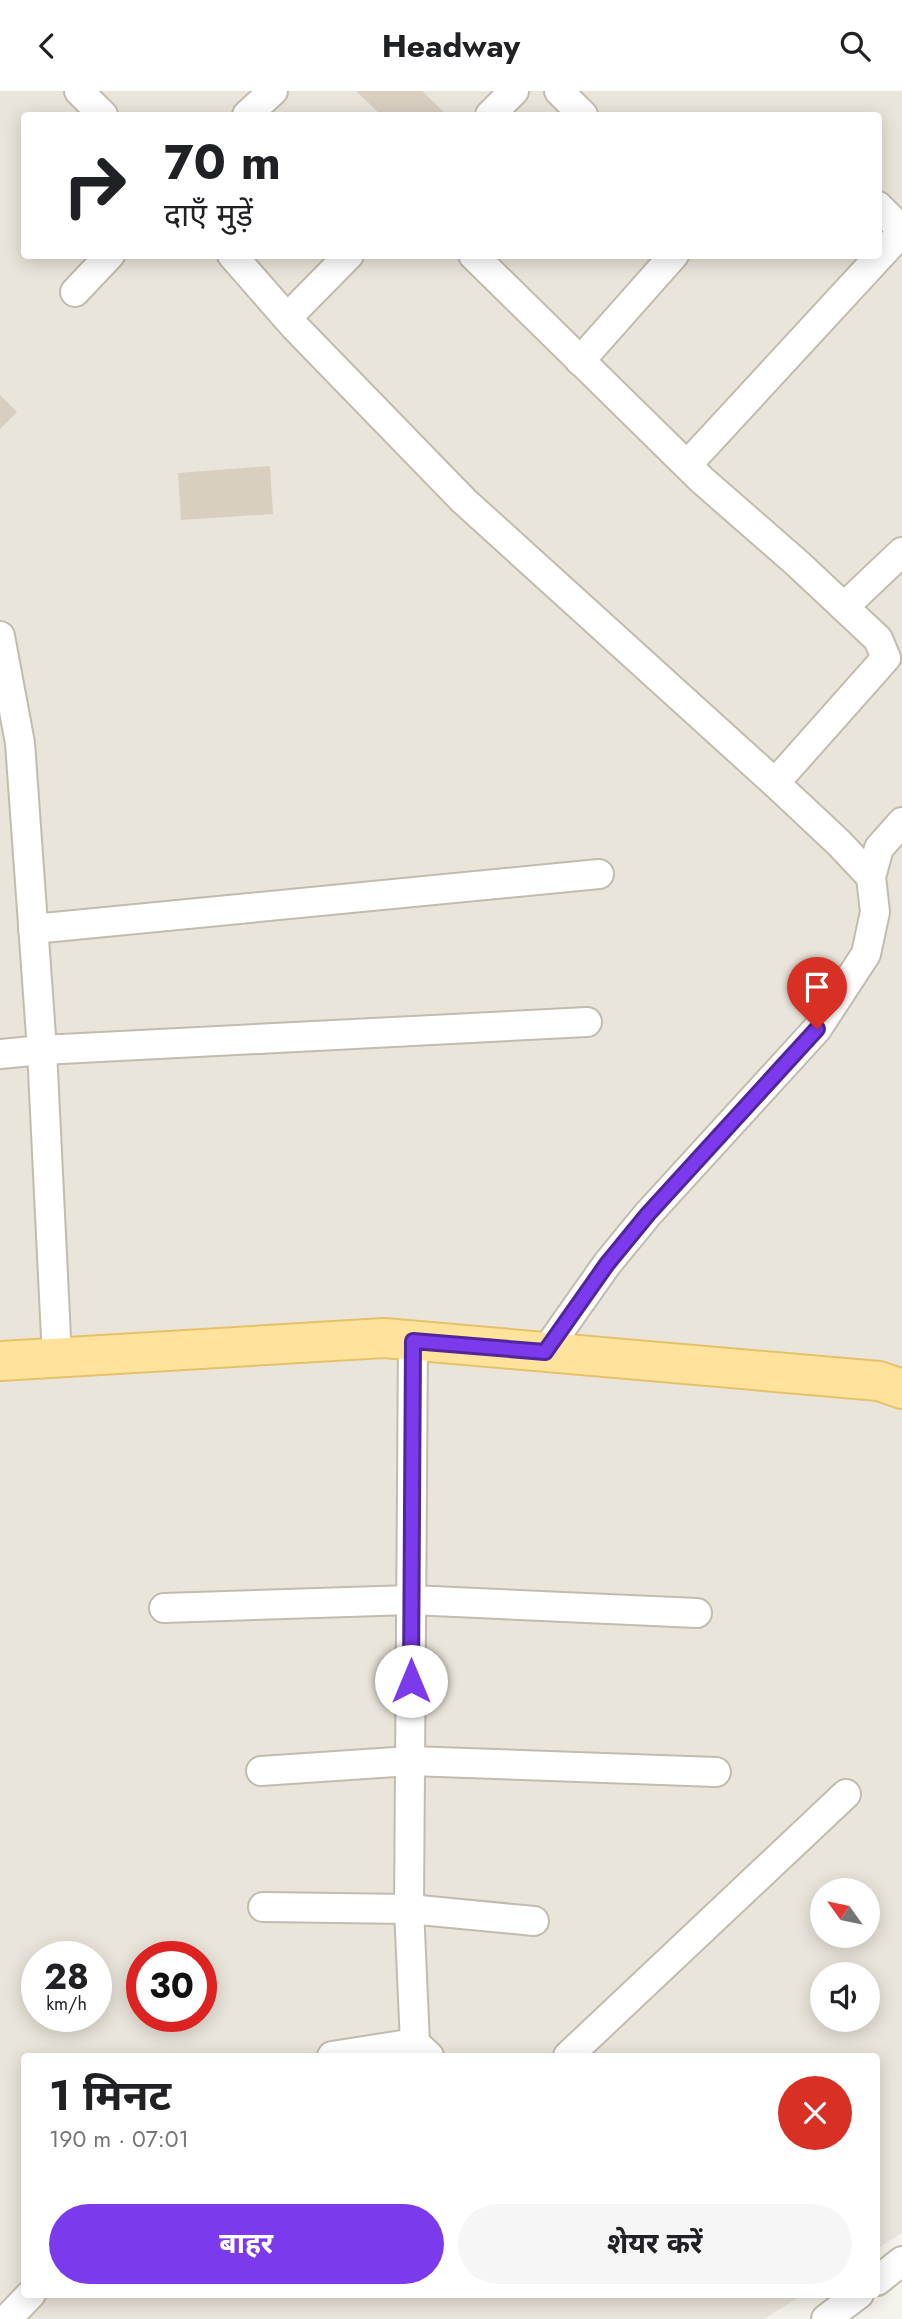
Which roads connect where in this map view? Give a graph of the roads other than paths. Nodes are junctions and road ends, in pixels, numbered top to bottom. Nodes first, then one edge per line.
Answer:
1 (79, 91) edge
2 (273, 91) edge
3 (514, 91) edge
4 (559, 91) edge
5 (100, 112) edge
6 (250, 112) edge
7 (493, 112) edge
8 (580, 112) edge
9 (882, 210) edge
10 (902, 231) edge
11 (882, 253) edge
12 (106, 259) edge
13 (235, 259) edge
14 (345, 259) edge
15 (477, 259) edge
16 (670, 259) edge
17 (876, 259) edge
18 (75, 292) dead end
19 (287, 318) junction
20 (580, 361) junction
21 (687, 465) junction
22 (902, 552) edge
23 (844, 607) junction
24 (0, 636) edge
25 (775, 783) junction
26 (902, 822) edge
27 (599, 874) dead end
28 (872, 877) junction
29 (33, 929) junction
30 (587, 1022) dead end
31 (42, 1050) junction
32 (0, 1055) edge
33 (413, 1341) junction
34 (545, 1352) junction
35 (57, 1358) junction
36 (0, 1361) edge
37 (902, 1389) edge
38 (411, 1600) junction
39 (163, 1608) dead end
40 (697, 1612) dead end
41 (410, 1761) junction
42 (261, 1771) dead end
43 (716, 1772) dead end
44 (846, 1794) dead end
45 (263, 1907) dead end
46 (409, 1909) junction
47 (534, 1921) dead end
48 (422, 2049) edge
49 (371, 2053) edge
50 (571, 2053) edge
51 (902, 2261) edge
52 (880, 2279) edge
53 (28, 2298) edge
54 (854, 2298) edge
55 (7, 2319) edge
56 (826, 2319) edge

1 - 5 street
2 - 6 street
3 - 7 street
4 - 8 street
9 - 10 street
10 - 11 street
12 - 18 street
13 - 19 street
14 - 19 street
15 - 20 street
16 - 20 street
17 - 21 street
19 - 25 street
20 - 21 street
21 - 23 street
22 - 23 street
23 - 25 street
24 - 29 street
25 - 28 street
26 - 28 street
27 - 29 street
28 - 34 street
29 - 31 street
30 - 31 street
31 - 32 street
31 - 35 street
33 - 34 main road
33 - 35 main road
33 - 38 street
34 - 37 main road
35 - 36 main road
38 - 39 street
38 - 40 street
38 - 41 street
41 - 42 street
41 - 43 street
41 - 46 street
44 - 50 street
45 - 46 street
46 - 47 street
46 - 48 street
48 - 49 street
51 - 52 street
53 - 55 street
54 - 56 street

